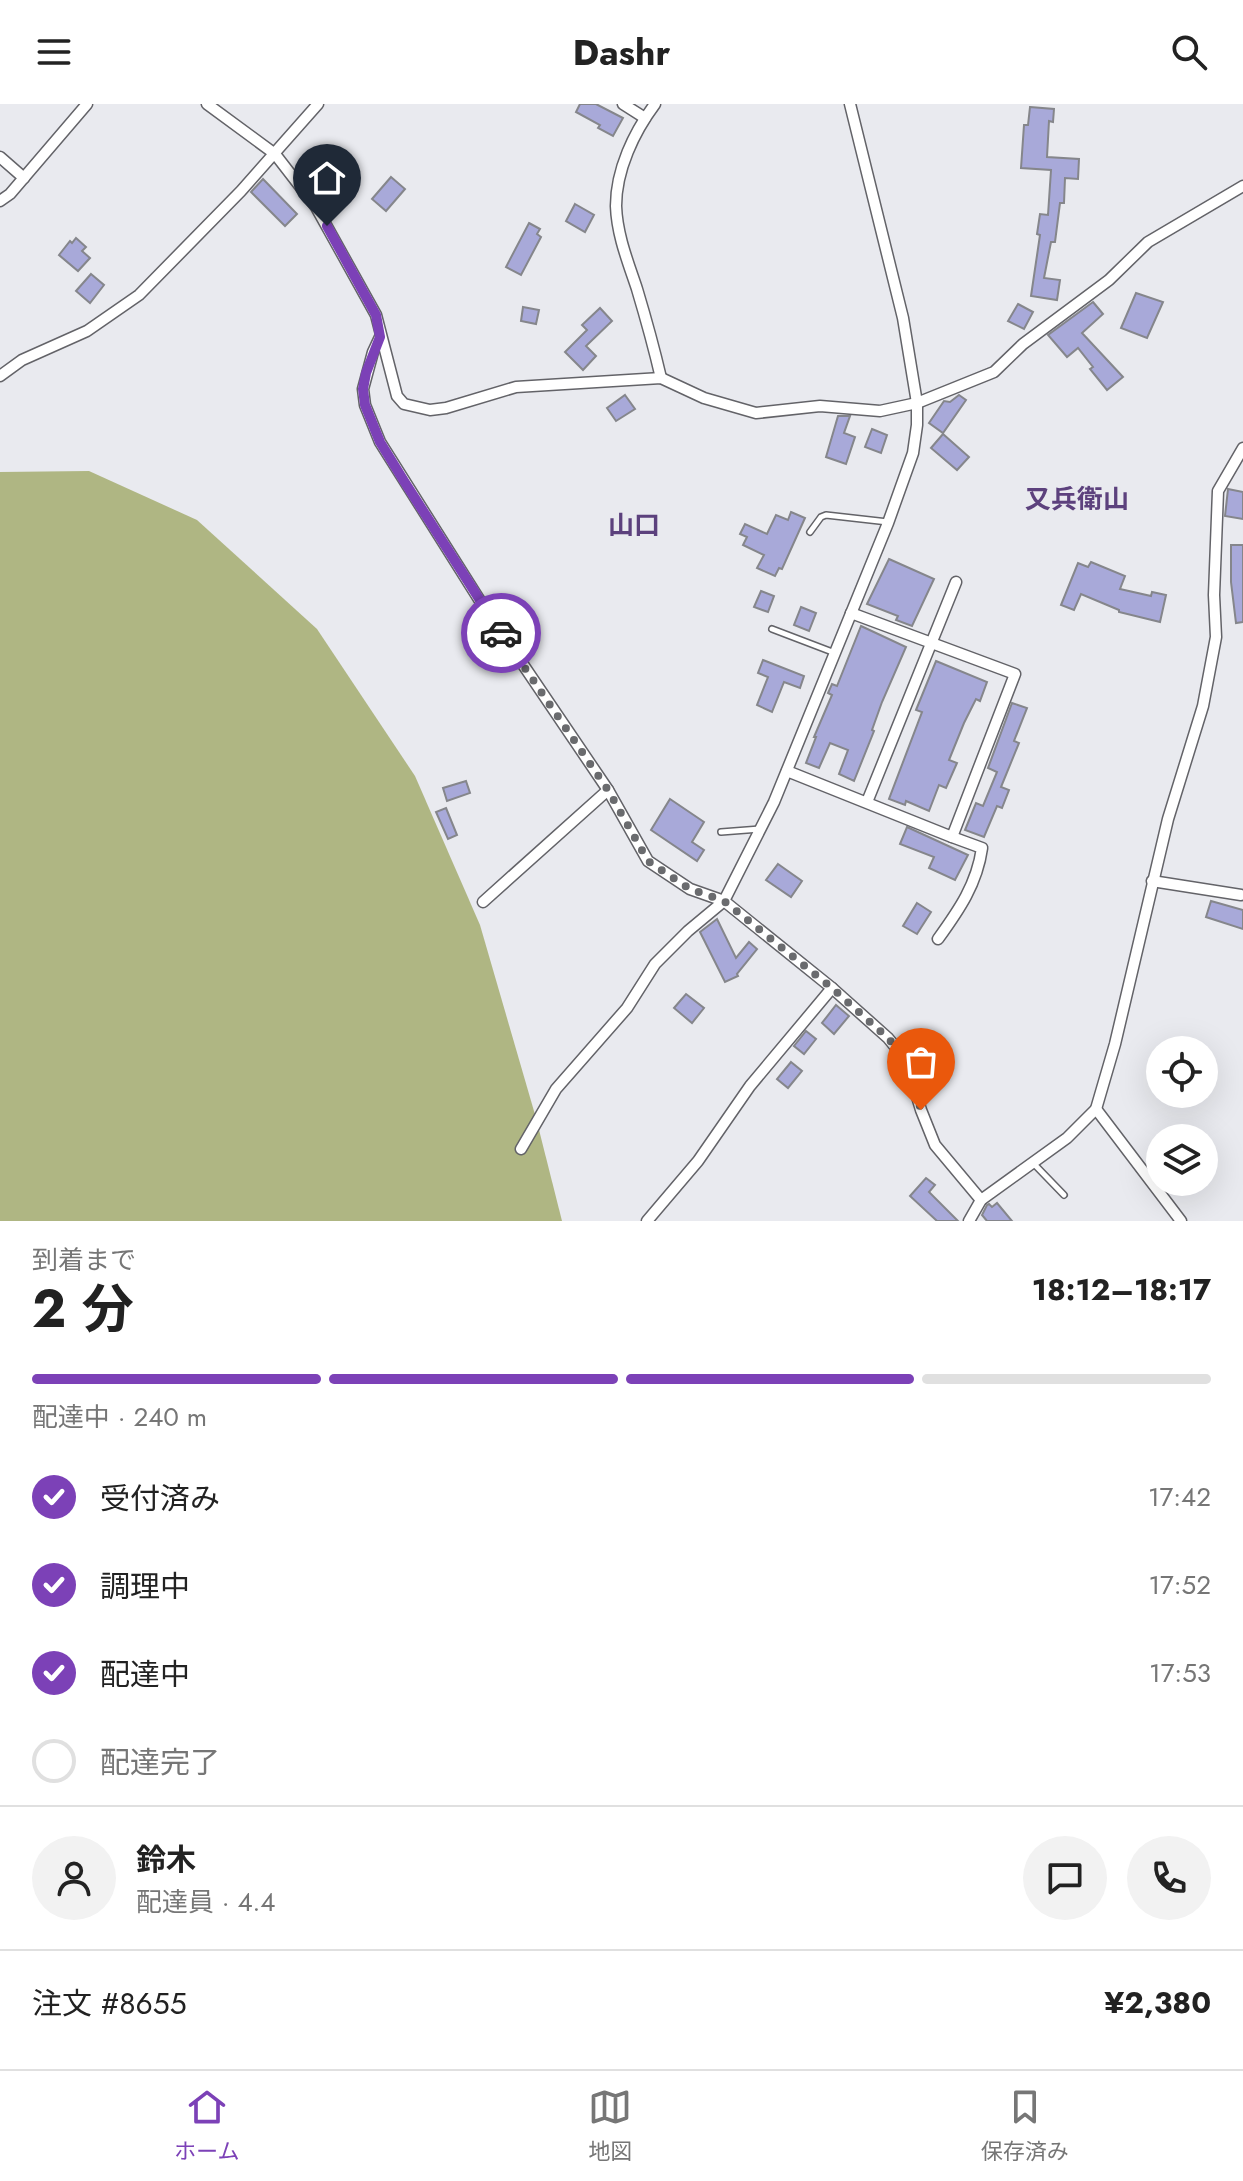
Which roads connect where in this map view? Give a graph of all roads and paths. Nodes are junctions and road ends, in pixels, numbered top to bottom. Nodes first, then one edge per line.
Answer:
1 (87, 104) edge
2 (207, 104) edge
3 (318, 104) edge
4 (623, 104) edge
5 (655, 104) edge
6 (850, 104) edge
7 (645, 118) junction
8 (275, 154) junction
9 (0, 157) edge
10 (24, 178) junction
11 (1243, 186) edge
12 (0, 201) edge
13 (380, 337) junction
14 (0, 376) edge
15 (661, 378) junction
16 (917, 403) junction
17 (1243, 448) edge
18 (888, 523) junction
19 (810, 532) dead end
20 (956, 582) dead end
21 (851, 613) junction
22 (772, 629) dead end
23 (932, 644) junction
24 (835, 653) junction
25 (787, 771) junction
26 (608, 790) junction
27 (867, 802) junction
28 (762, 828) junction
29 (721, 832) dead end
30 (952, 837) junction
31 (1152, 881) junction
32 (1241, 895) edge
33 (724, 901) junction
34 (483, 902) dead end
35 (938, 939) dead end
36 (832, 988) junction
37 (1096, 1109) junction
38 (521, 1149) dead end
39 (1033, 1163) junction
40 (1064, 1195) dead end
41 (981, 1200) junction
42 (647, 1221) edge
43 (969, 1221) edge
44 (1181, 1221) edge

1 - 10 street
2 - 8 street
3 - 8 street
4 - 7 street
5 - 7 street
6 - 16 street
7 - 15 street
8 - 13 street
8 - 14 street
9 - 10 street
10 - 12 street
11 - 16 street
13 - 15 street
13 - 26 street
15 - 16 street
16 - 18 street
17 - 31 street
18 - 19 lane
18 - 21 street
20 - 23 street
21 - 23 street
21 - 24 street
22 - 24 lane
23 - 27 street
23 - 30 street
24 - 25 street
25 - 27 street
25 - 28 street
26 - 33 street
26 - 34 street
27 - 30 street
28 - 29 lane
28 - 33 street
30 - 35 street
31 - 32 street
31 - 37 street
33 - 36 street
33 - 38 street
36 - 41 street
36 - 42 street
37 - 39 street
37 - 44 street
39 - 40 lane
39 - 41 street
41 - 43 street

